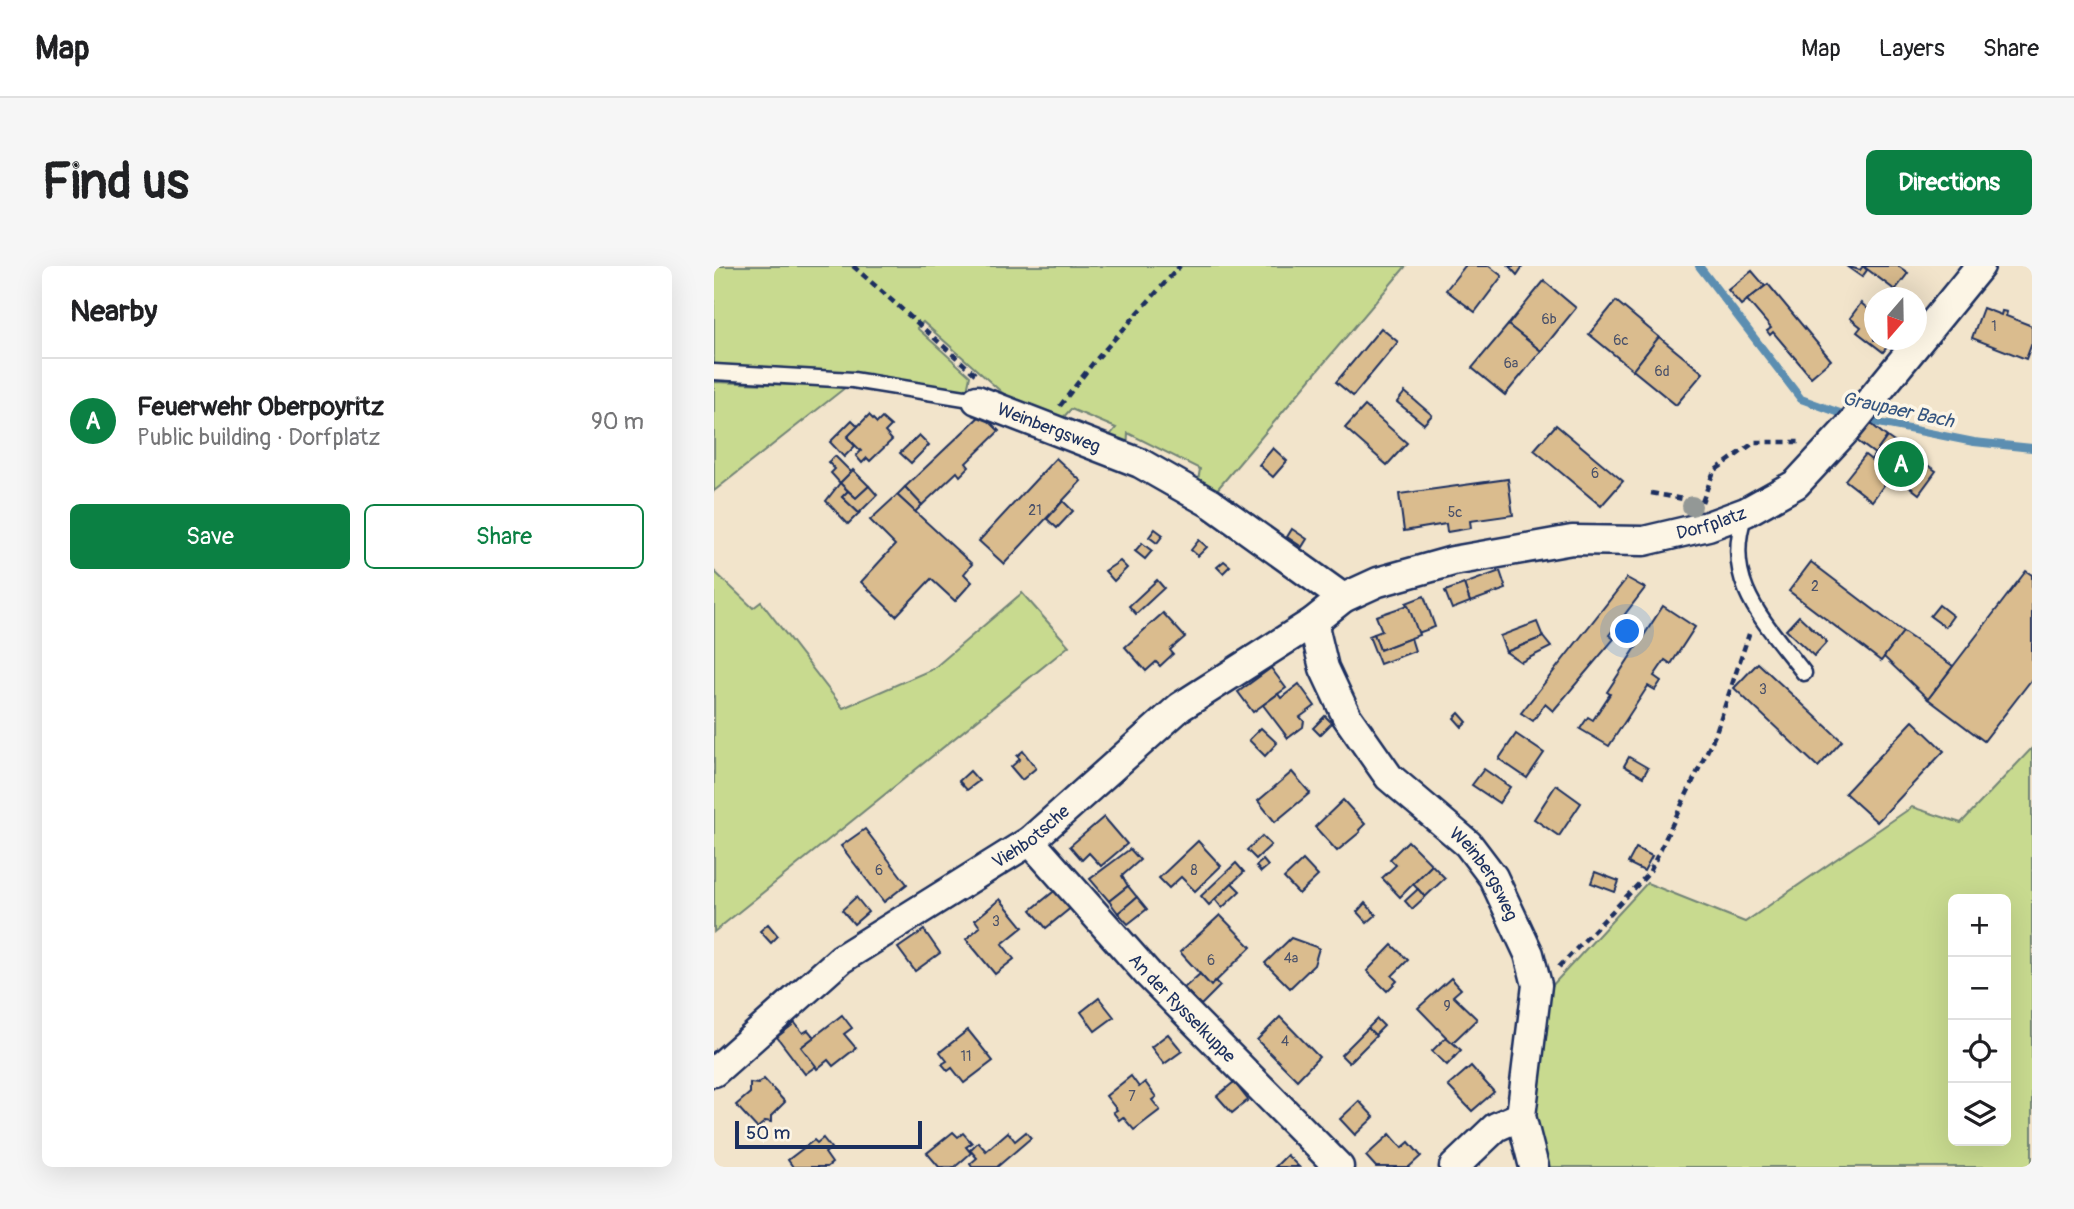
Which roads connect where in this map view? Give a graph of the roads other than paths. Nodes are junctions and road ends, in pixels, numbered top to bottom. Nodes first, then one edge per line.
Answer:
1 (1980, 266) edge
2 (714, 372) edge
3 (981, 401) joint
4 (1746, 512) junction
5 (1343, 598) junction
6 (1313, 622) junction
7 (1804, 673) dead end
8 (1030, 841) junction
9 (714, 1072) edge
10 (1521, 1116) junction
11 (1339, 1167) edge
12 (1454, 1167) edge
13 (1535, 1167) edge

1 - 4 street, Dorfplatz
2 - 3 lane, Weinbergsweg
3 - 5 street, Weinbergsweg
4 - 5 street, Dorfplatz
4 - 7 lane
5 - 6 street, Viehbotsche
6 - 8 street, Viehbotsche
6 - 10 street, Weinbergsweg
8 - 9 street, Viehbotsche
8 - 11 street, An der Rysselkuppe
10 - 12 street
10 - 13 street, Weinbergsweg

